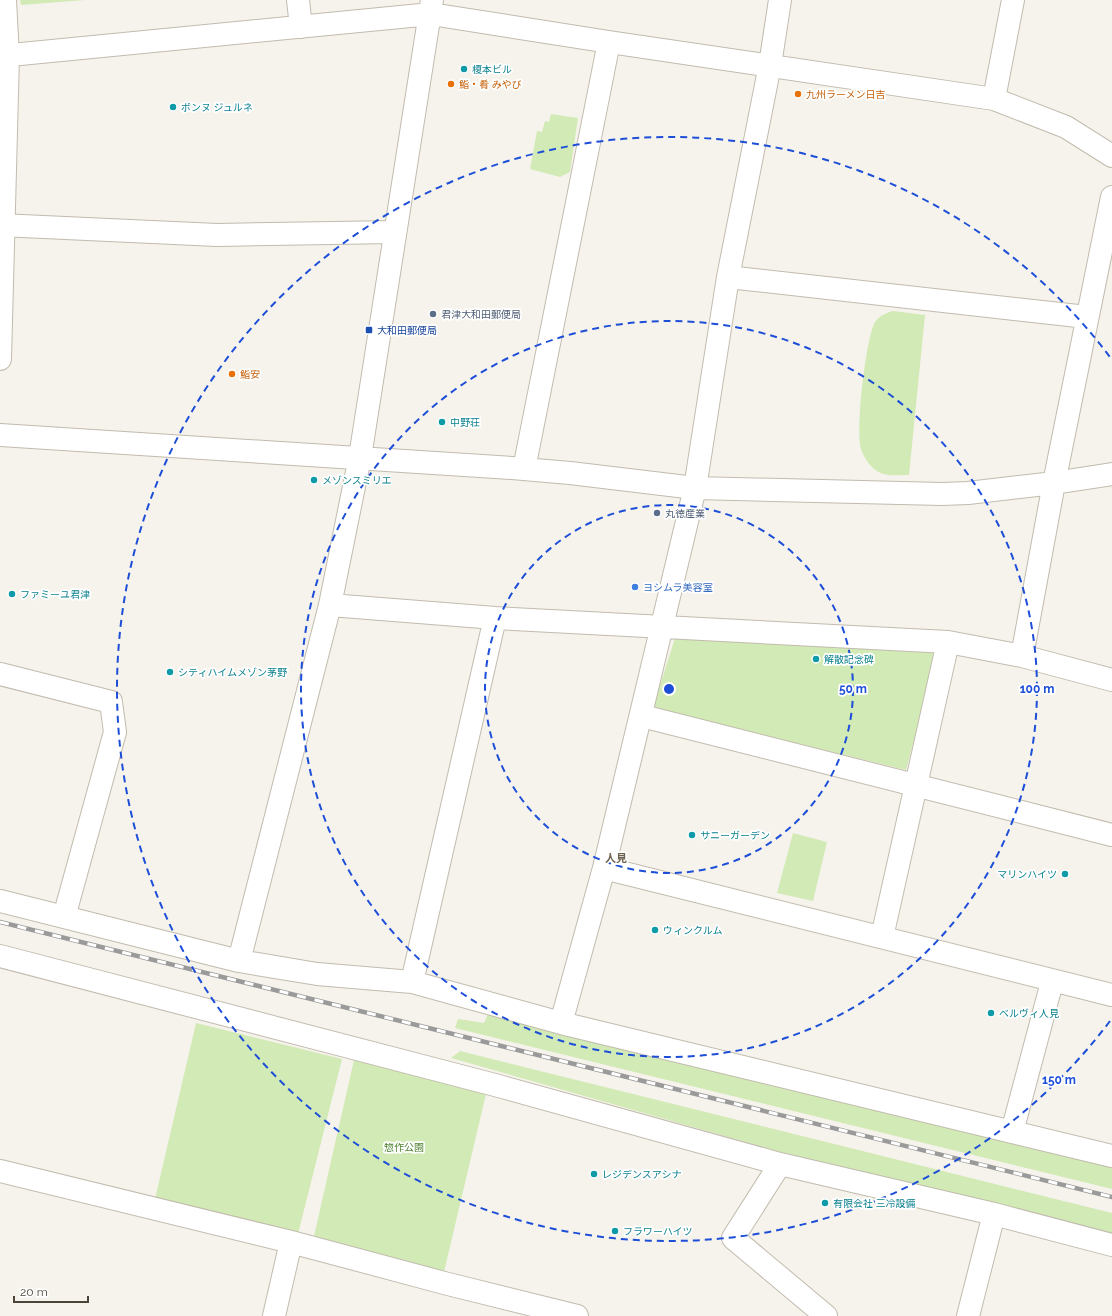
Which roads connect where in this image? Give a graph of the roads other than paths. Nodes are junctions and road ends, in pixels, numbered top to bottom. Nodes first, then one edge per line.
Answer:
1 (5, 0) edge
2 (298, 0) edge
3 (780, 0) edge
4 (1013, 0) edge
5 (421, 8) edge
6 (301, 27) junction
7 (609, 42) junction
8 (4, 56) edge
9 (770, 65) junction
10 (994, 99) junction
11 (1112, 156) edge
12 (1112, 197) edge
13 (2, 225) edge
14 (394, 232) junction
15 (728, 277) junction
16 (1087, 317) junction
17 (0, 359) edge
18 (0, 435) edge
19 (360, 457) junction
20 (524, 469) junction
21 (1112, 474) edge
22 (1054, 483) junction
23 (695, 488) junction
24 (330, 605) junction
25 (495, 618) junction
26 (662, 627) junction
27 (948, 642) junction
28 (1022, 656) junction
29 (0, 674) edge
30 (1112, 680) edge
31 (642, 716) junction
32 (916, 784) junction
33 (1112, 835) edge
34 (604, 868) junction
35 (0, 901) edge
36 (64, 917) junction
37 (882, 937) junction
38 (0, 956) edge
39 (239, 961) junction
40 (412, 982) junction
41 (1052, 982) junction
42 (1112, 995) edge
43 (561, 1023) junction
44 (1012, 1132) junction
45 (1112, 1156) edge
46 (780, 1164) junction
47 (0, 1171) edge
48 (994, 1214) junction
49 (291, 1242) junction
50 (1112, 1245) edge
51 (816, 1313) edge
52 (274, 1316) edge
53 (577, 1316) edge
54 (968, 1316) edge

1 - 8 street
2 - 6 street
3 - 9 street
4 - 10 street
5 - 6 street
5 - 7 street
5 - 14 street
6 - 8 street
7 - 9 street
7 - 20 street
8 - 13 street
9 - 10 street
9 - 15 street
10 - 11 street
12 - 16 street
13 - 14 street
13 - 17 street
14 - 19 street
15 - 16 street
15 - 23 street
16 - 22 street
18 - 19 street
19 - 20 street
19 - 24 street
20 - 23 street
21 - 22 street
22 - 23 street
22 - 28 street
23 - 26 street
24 - 25 street
24 - 39 street
25 - 26 street
25 - 40 street
26 - 27 street
26 - 31 street
27 - 28 street
27 - 32 street
28 - 30 street
29 - 36 street
31 - 32 street
31 - 34 street
32 - 33 street
32 - 37 street
34 - 37 street
34 - 43 street
35 - 36 street
36 - 39 street
37 - 41 street
38 - 46 street
39 - 40 street
40 - 43 street
41 - 42 street
41 - 44 street
43 - 44 street
44 - 45 street
46 - 48 street
46 - 51 street
47 - 49 street
48 - 50 street
48 - 54 street
49 - 52 street
49 - 53 street

